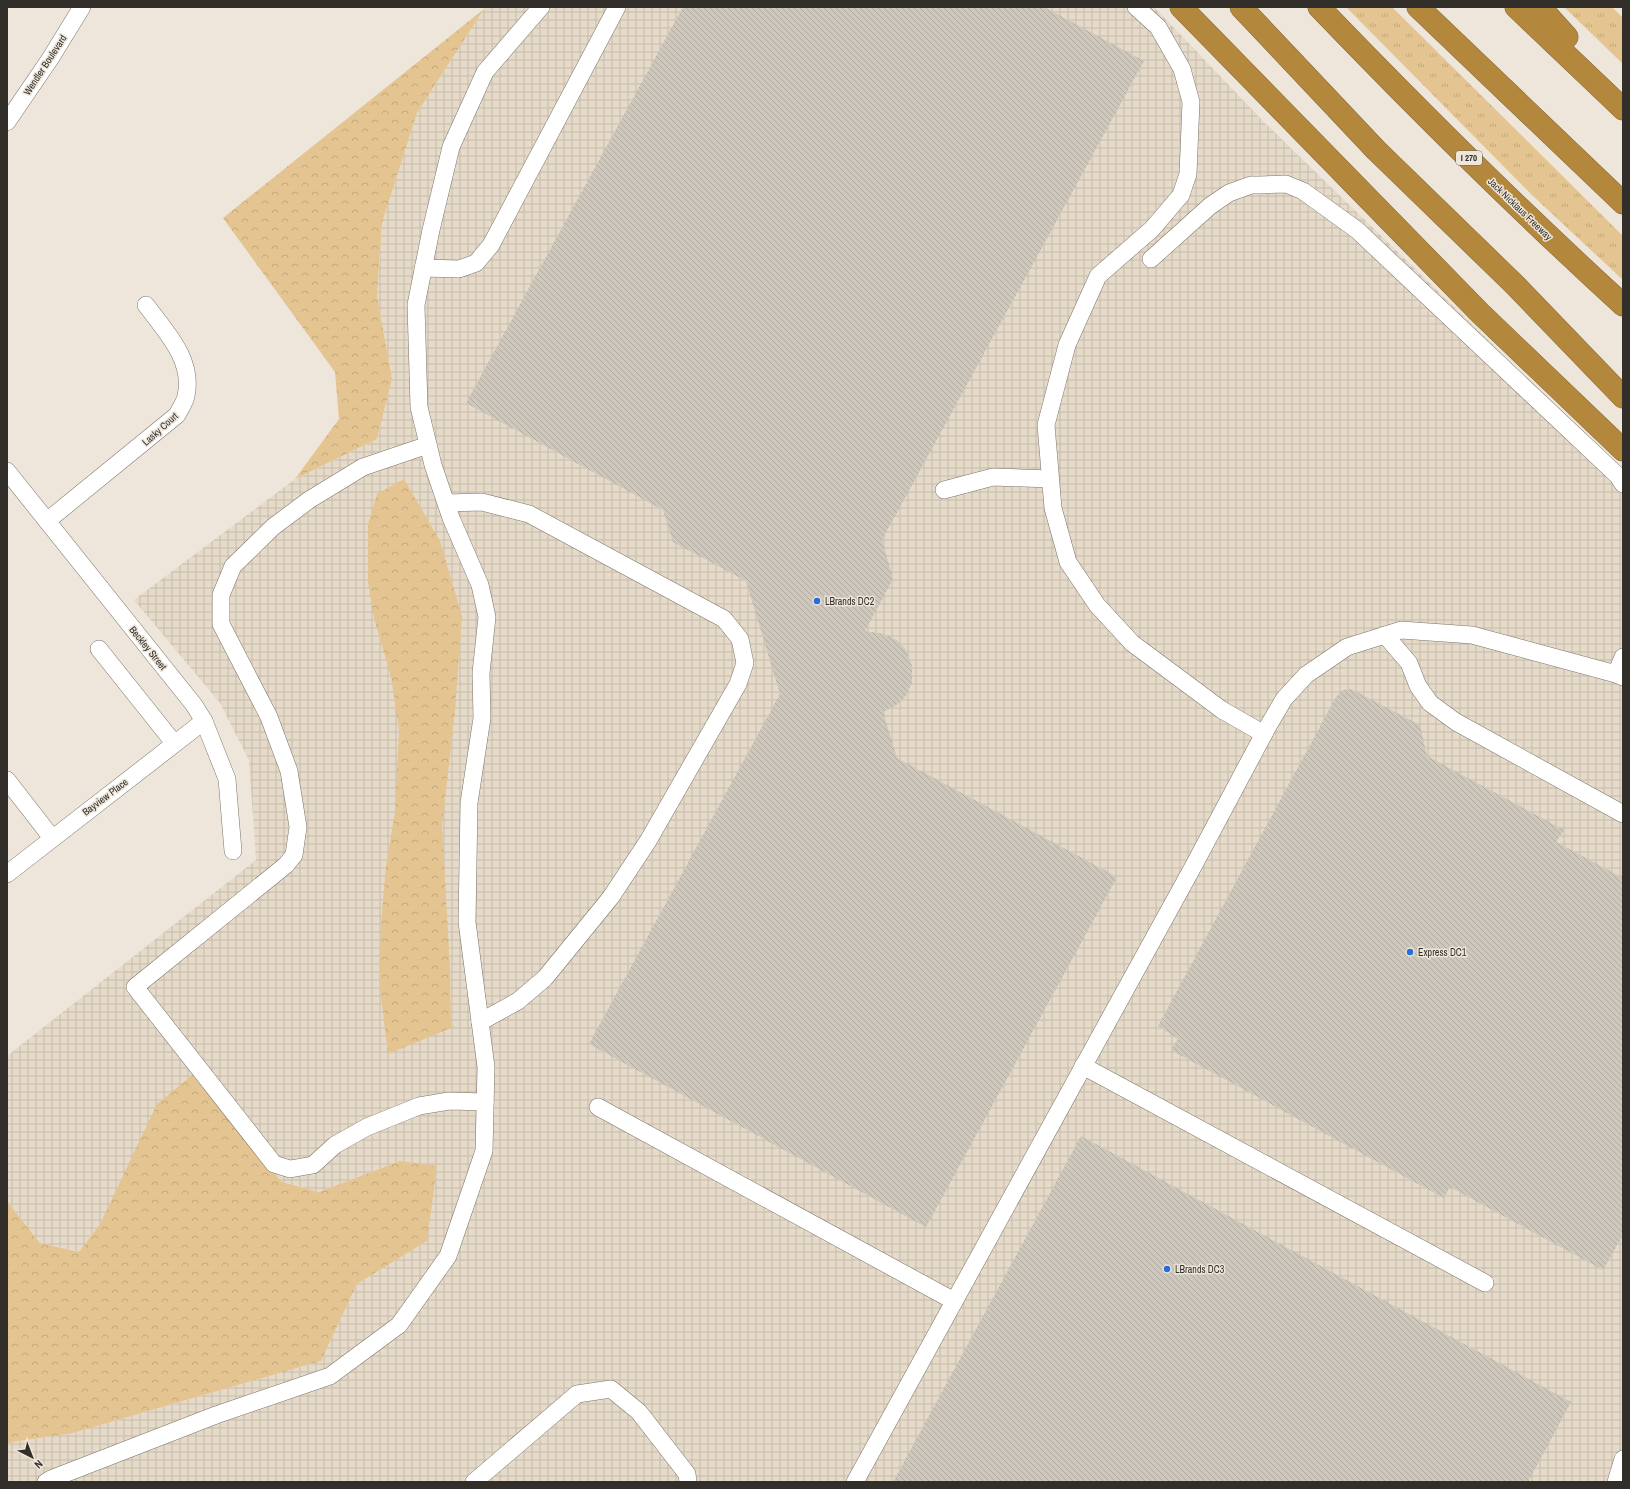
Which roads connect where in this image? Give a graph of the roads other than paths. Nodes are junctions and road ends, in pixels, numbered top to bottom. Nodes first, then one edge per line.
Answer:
1 (82, 7) edge
2 (541, 7) edge
3 (617, 7) edge
4 (1136, 7) edge
5 (1182, 7) edge
6 (1241, 7) edge
7 (1319, 7) edge
8 (1418, 7) edge
9 (1516, 7) edge
10 (1540, 7) edge
11 (1623, 101) edge
12 (1623, 109) edge
13 (7, 122) edge
14 (1623, 203) edge
15 (1151, 260) dead end
16 (423, 268) junction
17 (1623, 305) edge
18 (146, 306) dead end
19 (1623, 396) edge
20 (428, 445) junction
21 (1623, 450) edge
22 (7, 471) edge
23 (1050, 478) junction
24 (1623, 484) edge
25 (944, 490) dead end
26 (446, 503) junction
27 (47, 521) junction
28 (1385, 635) junction
29 (99, 649) dead end
30 (1623, 657) edge
31 (1620, 676) edge
32 (204, 721) junction
33 (1264, 734) junction
34 (174, 743) junction
35 (7, 780) edge
36 (1623, 814) edge
37 (52, 838) junction
38 (233, 851) dead end
39 (7, 874) edge
40 (480, 1022) junction
41 (1083, 1066) junction
42 (485, 1102) junction
43 (598, 1107) dead end
44 (1485, 1283) dead end
45 (954, 1301) junction
46 (1623, 1459) edge
47 (46, 1482) edge
48 (474, 1482) edge
49 (688, 1482) edge
50 (855, 1482) edge
51 (1616, 1482) edge

1 - 13 street, Wendler Boulevard
2 - 16 street
3 - 16 street
4 - 23 street
5 - 21 highway
6 - 19 highway
7 - 17 highway, Jack Nicklaus Freeway / I 270
8 - 14 highway
9 - 12 highway
10 - 11 highway
15 - 24 street
16 - 20 street
18 - 27 street, Lasky Court
20 - 26 street
20 - 42 street
22 - 27 street, Beckley Street
23 - 25 street
23 - 33 street
26 - 40 street
26 - 40 street
27 - 32 street, Beckley Street
28 - 31 street
28 - 33 street
28 - 36 street
29 - 34 street
30 - 31 street
32 - 34 street, Bayview Place
32 - 38 street, Beckley Street
33 - 41 street
34 - 37 street, Bayview Place
35 - 37 street
37 - 39 street, Bayview Place
40 - 42 street
41 - 44 street
41 - 45 street
42 - 47 street
43 - 45 street
45 - 50 street
46 - 51 street
48 - 49 street

